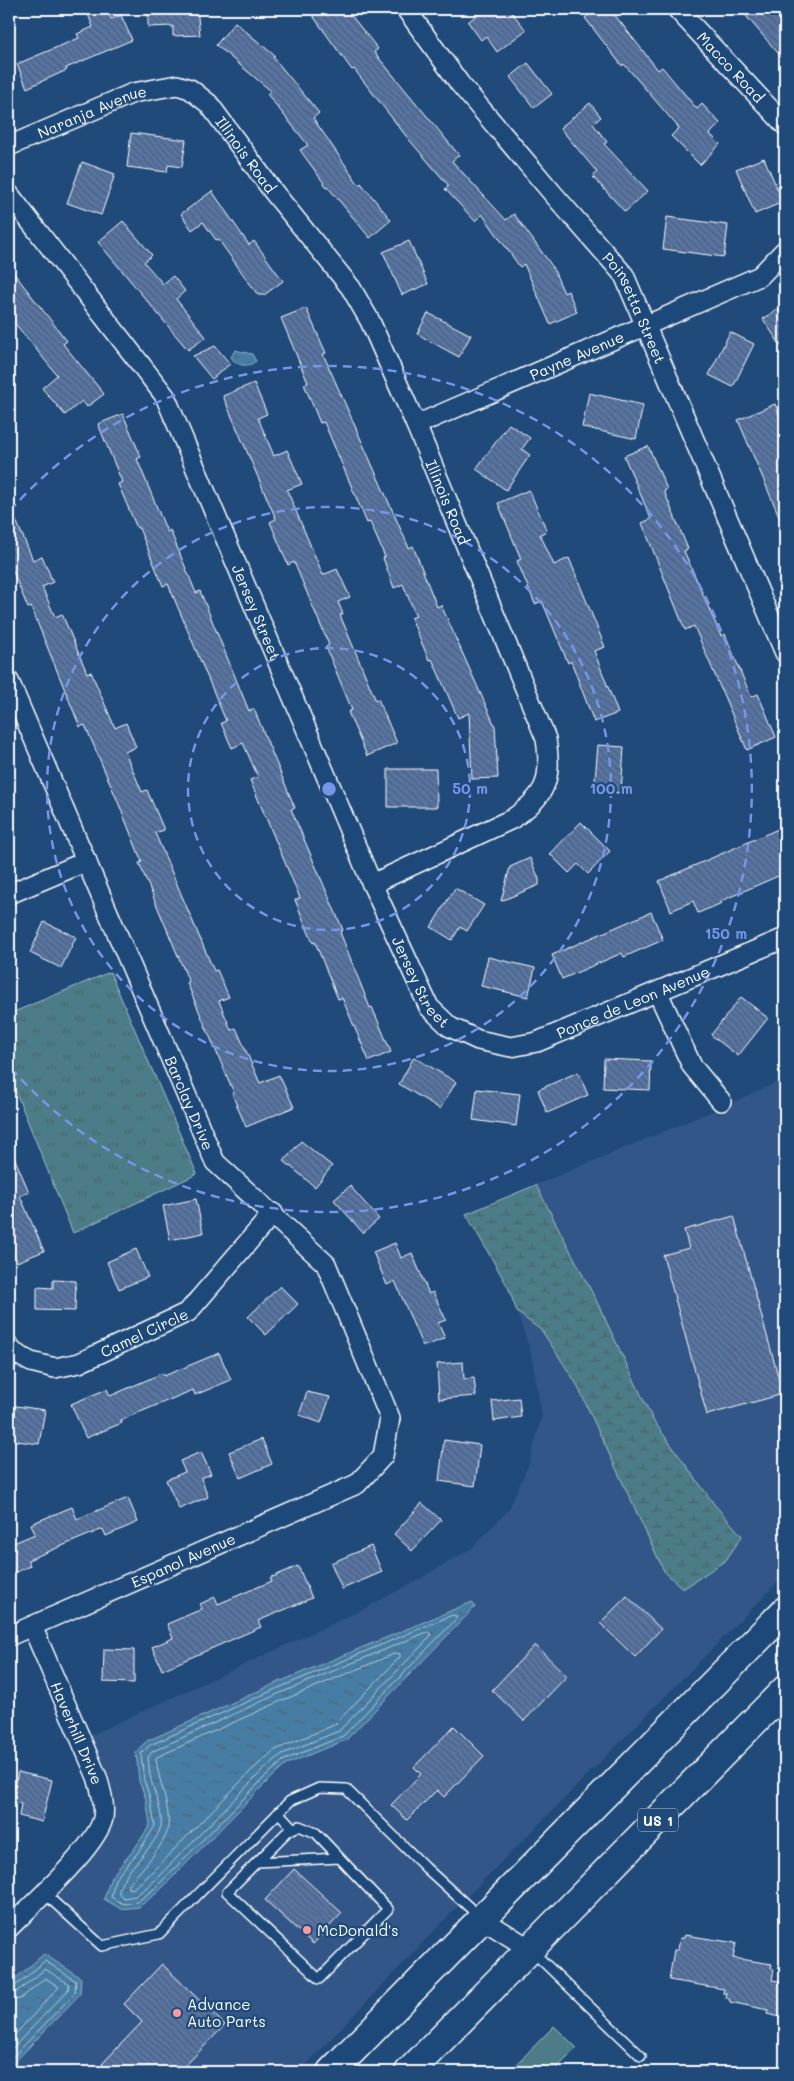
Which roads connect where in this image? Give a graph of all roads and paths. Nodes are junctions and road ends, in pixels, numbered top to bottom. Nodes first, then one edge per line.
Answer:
1 (406, 9) edge
2 (677, 9) edge
3 (177, 85) joint
4 (785, 125) edge
5 (9, 146) edge
6 (9, 194) edge
7 (785, 250) edge
8 (645, 326) junction
9 (416, 425) junction
10 (785, 653) edge
11 (9, 681) edge
12 (87, 861) junction
13 (372, 884) junction
14 (9, 894) edge
15 (785, 938) edge
16 (658, 993) junction
17 (478, 1040) joint
18 (721, 1101) dead end
19 (273, 1214) junction
20 (9, 1346) edge
21 (357, 1484) joint
22 (785, 1611) edge
23 (32, 1626) junction
24 (9, 1636) edge
25 (785, 1690) edge
26 (278, 1812) junction
27 (293, 1828) junction
28 (340, 1858) junction
29 (257, 1862) junction
30 (44, 1892) junction
31 (482, 1919) junction
32 (9, 1928) edge
33 (530, 1949) junction
34 (641, 2056) dead end
35 (331, 2072) edge
36 (409, 2072) edge

1 - 8 street, Poinsetta Street
2 - 4 street, Macco Road
3 - 5 street, Naranja Avenue
3 - 9 street, Illinois Road
6 - 13 street, Jersey Street
7 - 8 street, Payne Avenue
8 - 9 street, Payne Avenue
8 - 10 street, Poinsetta Street
9 - 13 street, Illinois Road
11 - 12 street, Barclay Drive
12 - 14 street
12 - 19 street, Barclay Drive
13 - 17 street, Jersey Street
15 - 16 street, Ponce de Leon Avenue
16 - 17 street, Ponce de Leon Avenue
16 - 18 street
19 - 20 street, Camel Circle
19 - 21 street, Barclay Drive
21 - 23 street, Espanol Avenue
22 - 31 main road
23 - 24 street, Espanol Avenue
23 - 30 street, Haverhill Drive
25 - 33 main road, US 1
26 - 27 lane
26 - 30 lane
26 - 31 lane
27 - 28 lane
27 - 29 lane
28 - 29 lane
28 - 29 lane
30 - 32 street, Haverhill Drive
31 - 33 street
31 - 35 main road
33 - 34 lane
33 - 36 main road, US 1

